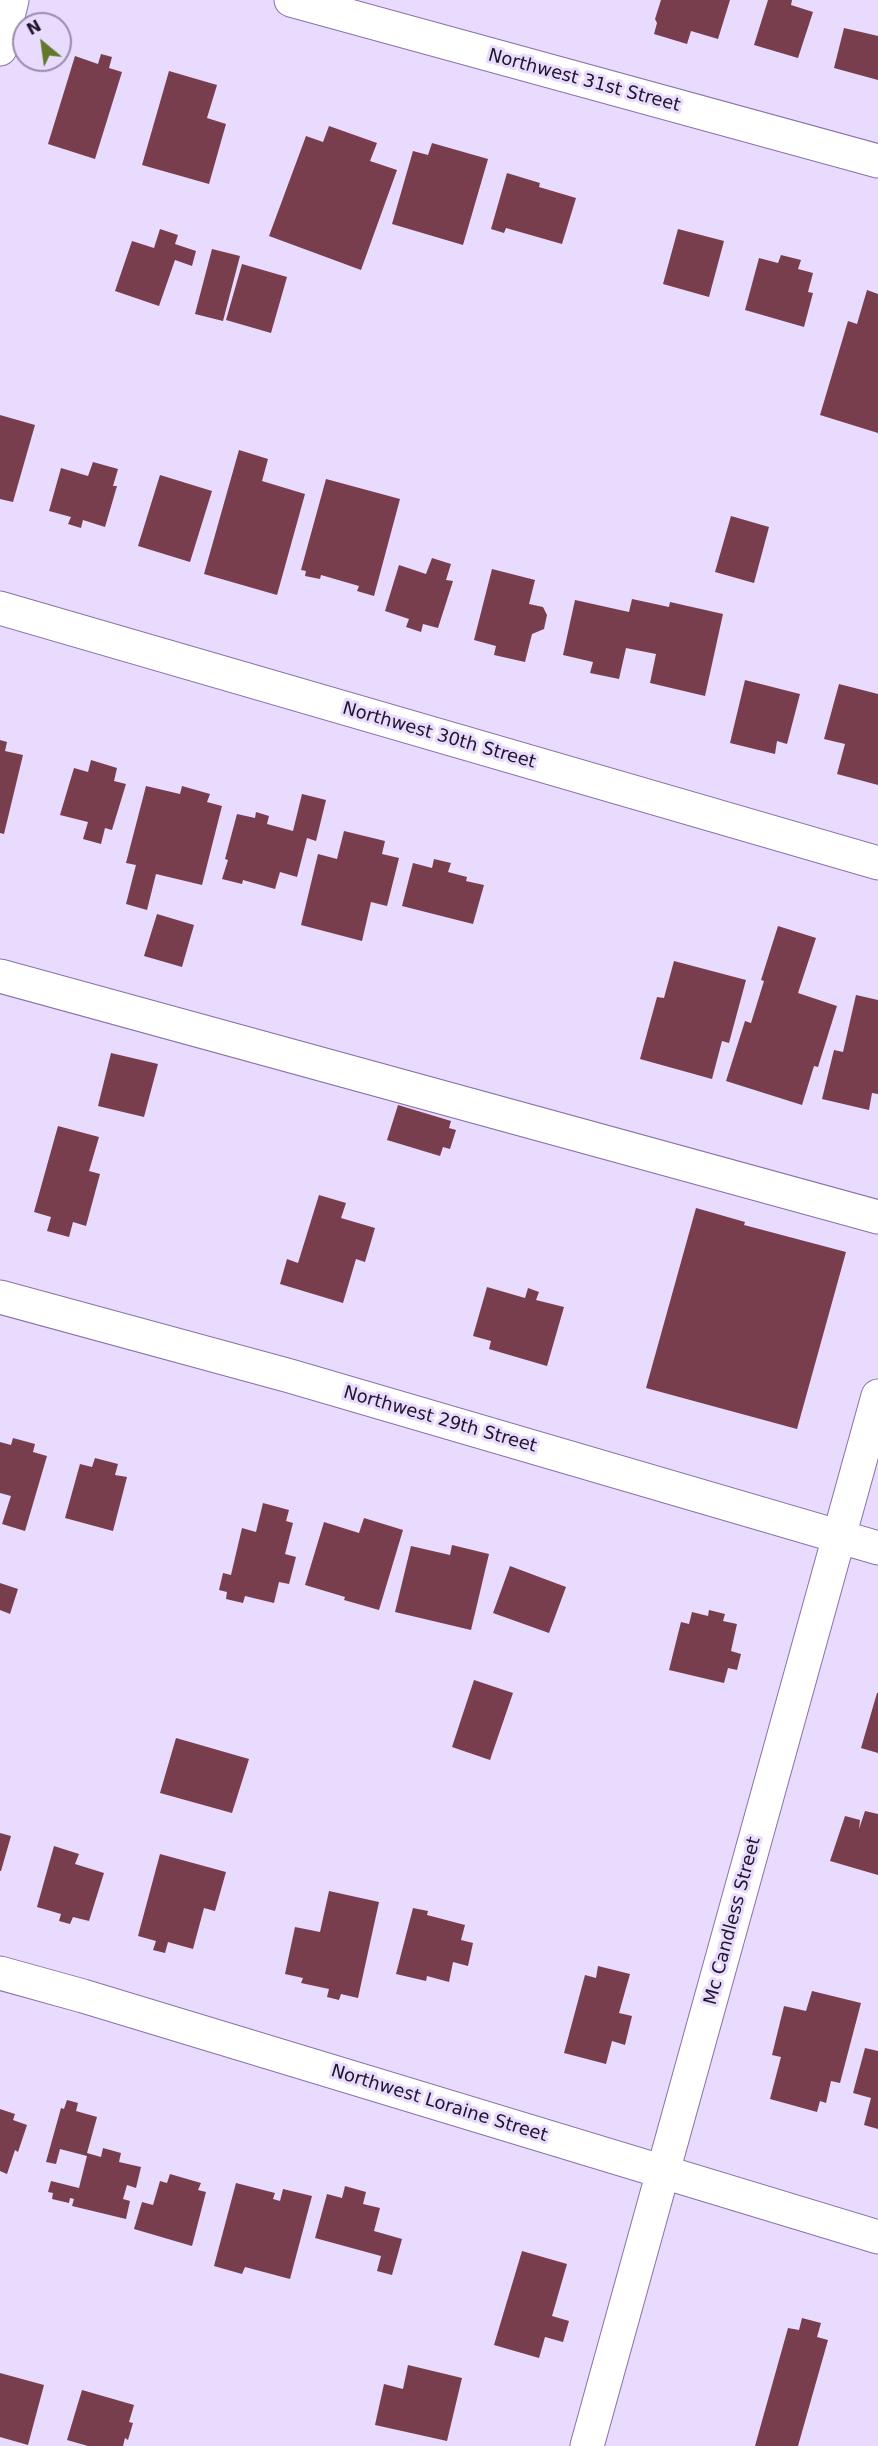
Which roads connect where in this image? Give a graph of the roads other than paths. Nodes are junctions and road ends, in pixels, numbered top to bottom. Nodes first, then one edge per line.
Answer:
1 (12, 0) edge
2 (291, 0) edge
3 (0, 49) edge
4 (878, 161) edge
5 (0, 608) edge
6 (878, 863) edge
7 (0, 976) edge
8 (878, 1217) edge
9 (0, 1297) edge
10 (878, 1396) edge
11 (839, 1537) junction
12 (878, 1548) edge
13 (0, 1973) edge
14 (663, 2172) junction
15 (878, 2237) edge
16 (587, 2446) edge

1 - 3 street
2 - 4 street, Northwest 31st Street
5 - 6 street, Northwest 30th Street
7 - 8 street
9 - 11 street, Northwest 29th Street
10 - 11 street, Mc Candless Street
11 - 12 street, Northwest 29th Street
11 - 14 street, Mc Candless Street
13 - 14 street, Northwest Loraine Street
14 - 15 street, Northwest Loraine Street
14 - 16 street, Mc Candless Street

